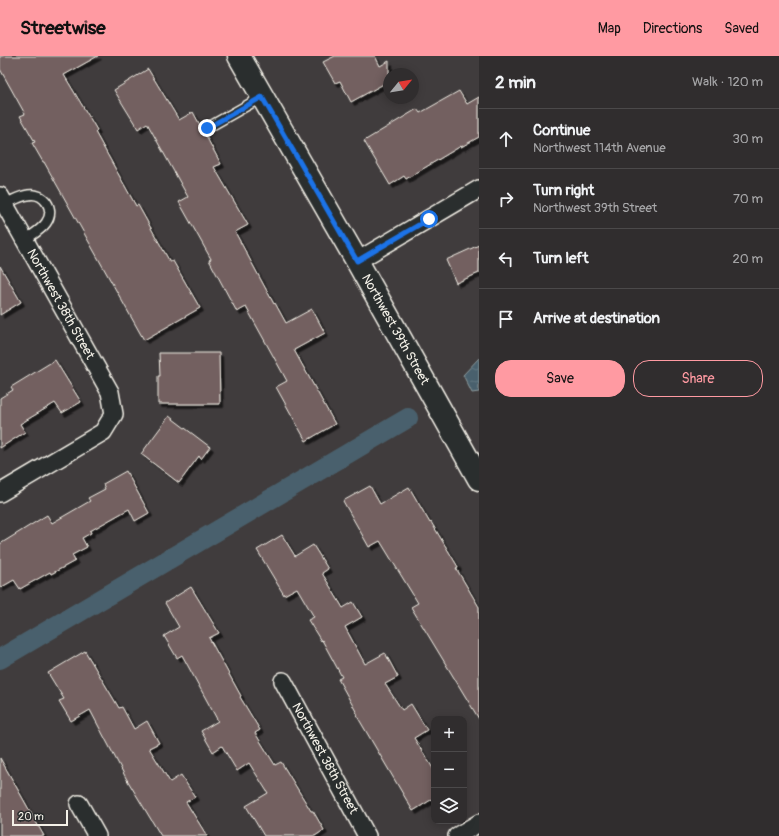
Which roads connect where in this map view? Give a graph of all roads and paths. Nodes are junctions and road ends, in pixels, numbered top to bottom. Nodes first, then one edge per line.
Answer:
1 (239, 56) edge
2 (262, 97) junction
3 (207, 128) dead end
4 (479, 189) edge
5 (3, 207) edge
6 (25, 240) junction
7 (357, 261) junction
8 (479, 479) edge
9 (0, 493) edge
10 (282, 682) dead end
11 (79, 804) dead end
12 (479, 823) edge
13 (97, 836) edge
14 (367, 836) edge
15 (457, 836) edge

1 - 2 street, Northwest 39th Street
2 - 3 lane
2 - 7 street, Northwest 39th Street
4 - 7 street
5 - 6 street, Northwest 38th Street
5 - 6 lane
6 - 9 street, Northwest 38th Street
7 - 8 street, Northwest 39th Street
10 - 14 street, Northwest 38th Street
11 - 13 street
12 - 15 street

